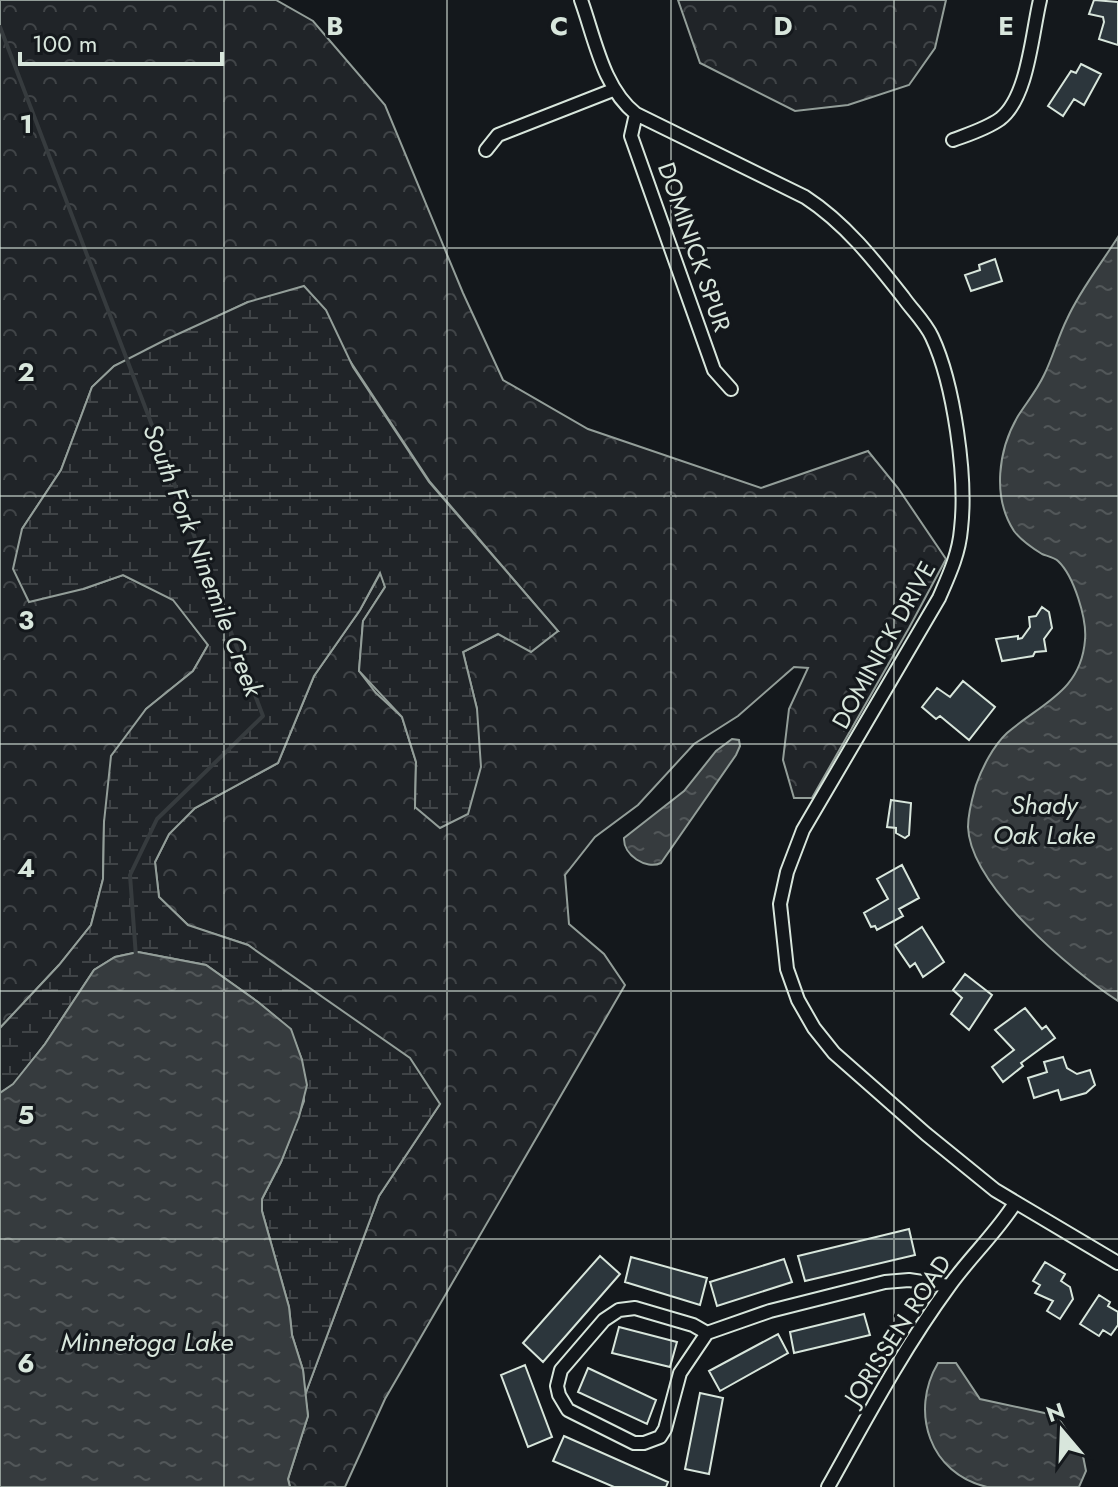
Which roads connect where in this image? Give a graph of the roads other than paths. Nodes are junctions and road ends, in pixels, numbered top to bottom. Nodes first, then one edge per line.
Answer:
1 (581, 0) edge
2 (1040, 0) edge
3 (613, 90) junction
4 (636, 114) junction
5 (953, 140) dead end
6 (486, 150) dead end
7 (731, 389) dead end
8 (1015, 1203) junction
9 (1118, 1263) edge
10 (949, 1286) junction
11 (707, 1333) junction
12 (828, 1487) edge

1 - 3 street, DOMINICK DRIVE
2 - 5 street
3 - 4 street, DOMINICK DRIVE
3 - 6 street
4 - 7 street, DOMINICK SPUR
4 - 8 street, DOMINICK DRIVE
8 - 9 street, DOMINICK DRIVE
8 - 10 street, JORISSEN ROAD
10 - 11 street
10 - 12 street, JORISSEN ROAD
11 - 11 street

